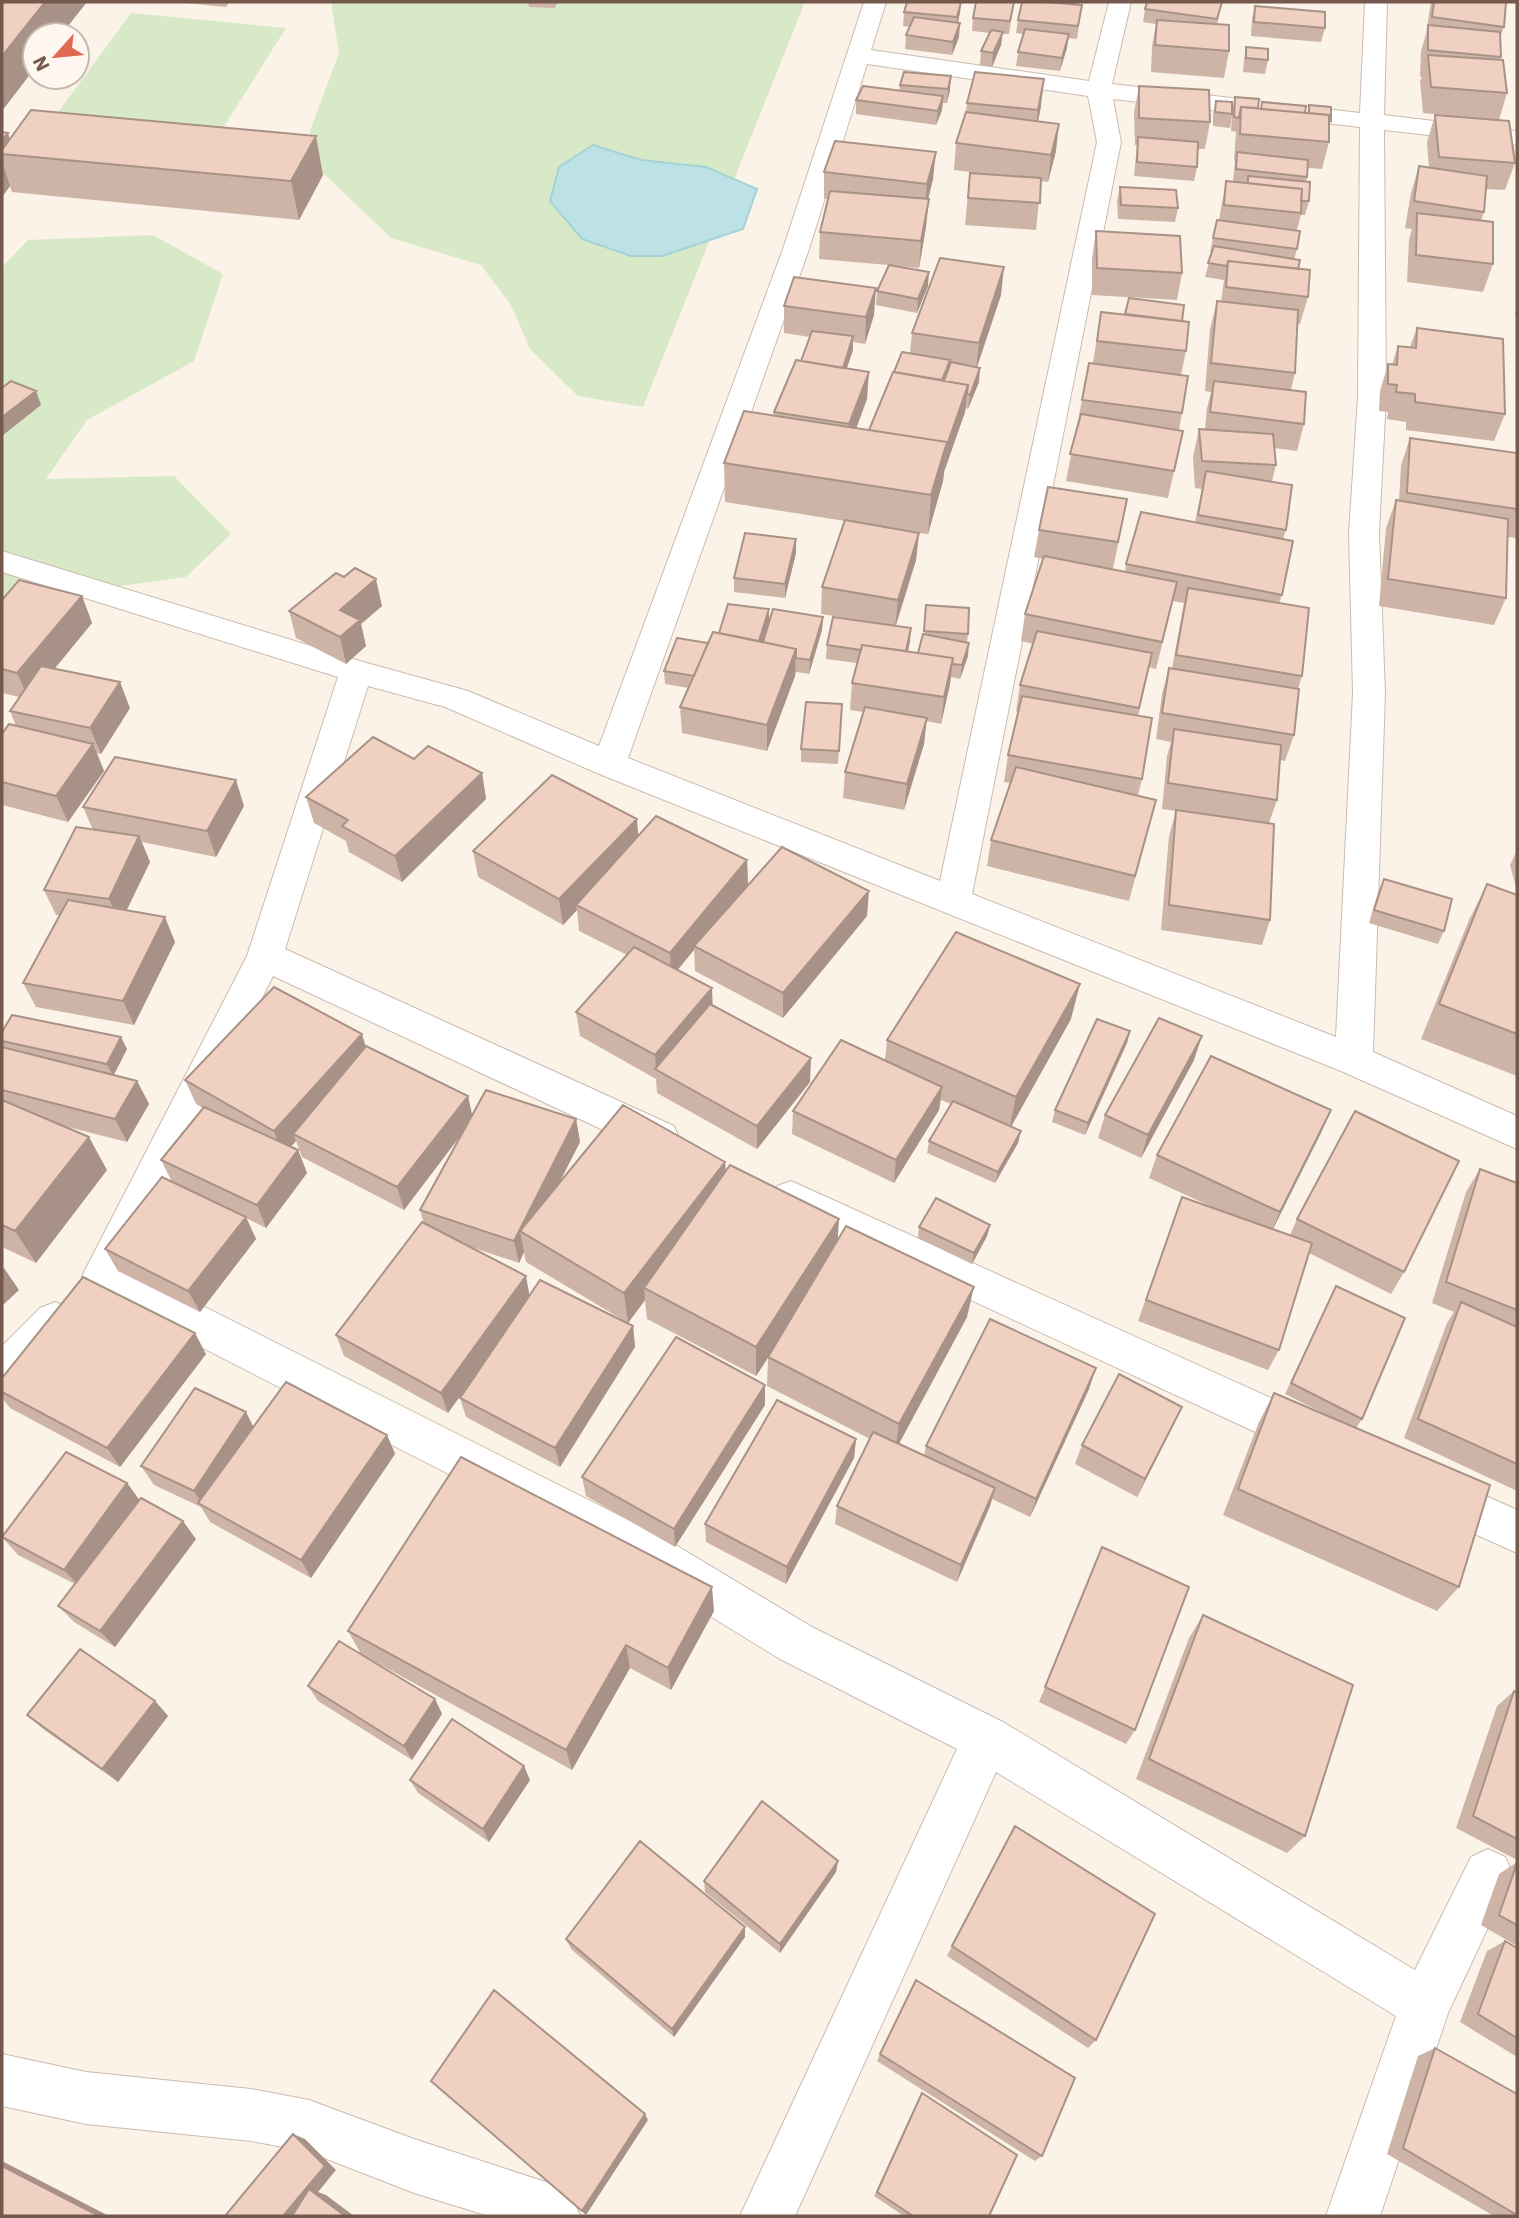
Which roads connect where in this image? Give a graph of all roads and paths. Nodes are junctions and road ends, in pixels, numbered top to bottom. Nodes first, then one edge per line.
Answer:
1 (875, 2) edge
2 (1120, 2) edge
3 (1376, 2) edge
4 (858, 55) junction
5 (1099, 90) junction
6 (1372, 120) junction
7 (1517, 138) edge
8 (2, 561) edge
9 (356, 671) junction
10 (609, 764) junction
11 (953, 901) junction
12 (265, 956) junction
13 (1354, 1060) junction
14 (1517, 1133) edge
15 (695, 1154) edge
16 (758, 1183) edge
17 (102, 1276) junction
18 (2, 1374) edge
19 (1340, 1450) edge
20 (1404, 1479) edge
21 (1517, 1532) edge
22 (986, 1739) junction
23 (1488, 1874) dead end
24 (1425, 2005) junction
25 (2, 2080) edge
26 (552, 2216) edge
27 (767, 2216) edge
28 (1353, 2216) edge

1 - 4 street
2 - 5 street
3 - 6 street
4 - 5 street
4 - 10 street
5 - 6 street
5 - 11 street
6 - 7 street
6 - 13 street
8 - 9 street
9 - 10 street
9 - 12 street
10 - 11 street
11 - 13 street
12 - 15 street
12 - 17 street
13 - 14 street
16 - 19 street
17 - 18 street
17 - 22 street
20 - 21 street
22 - 24 street
22 - 27 street
23 - 24 street
24 - 28 street
25 - 26 street

